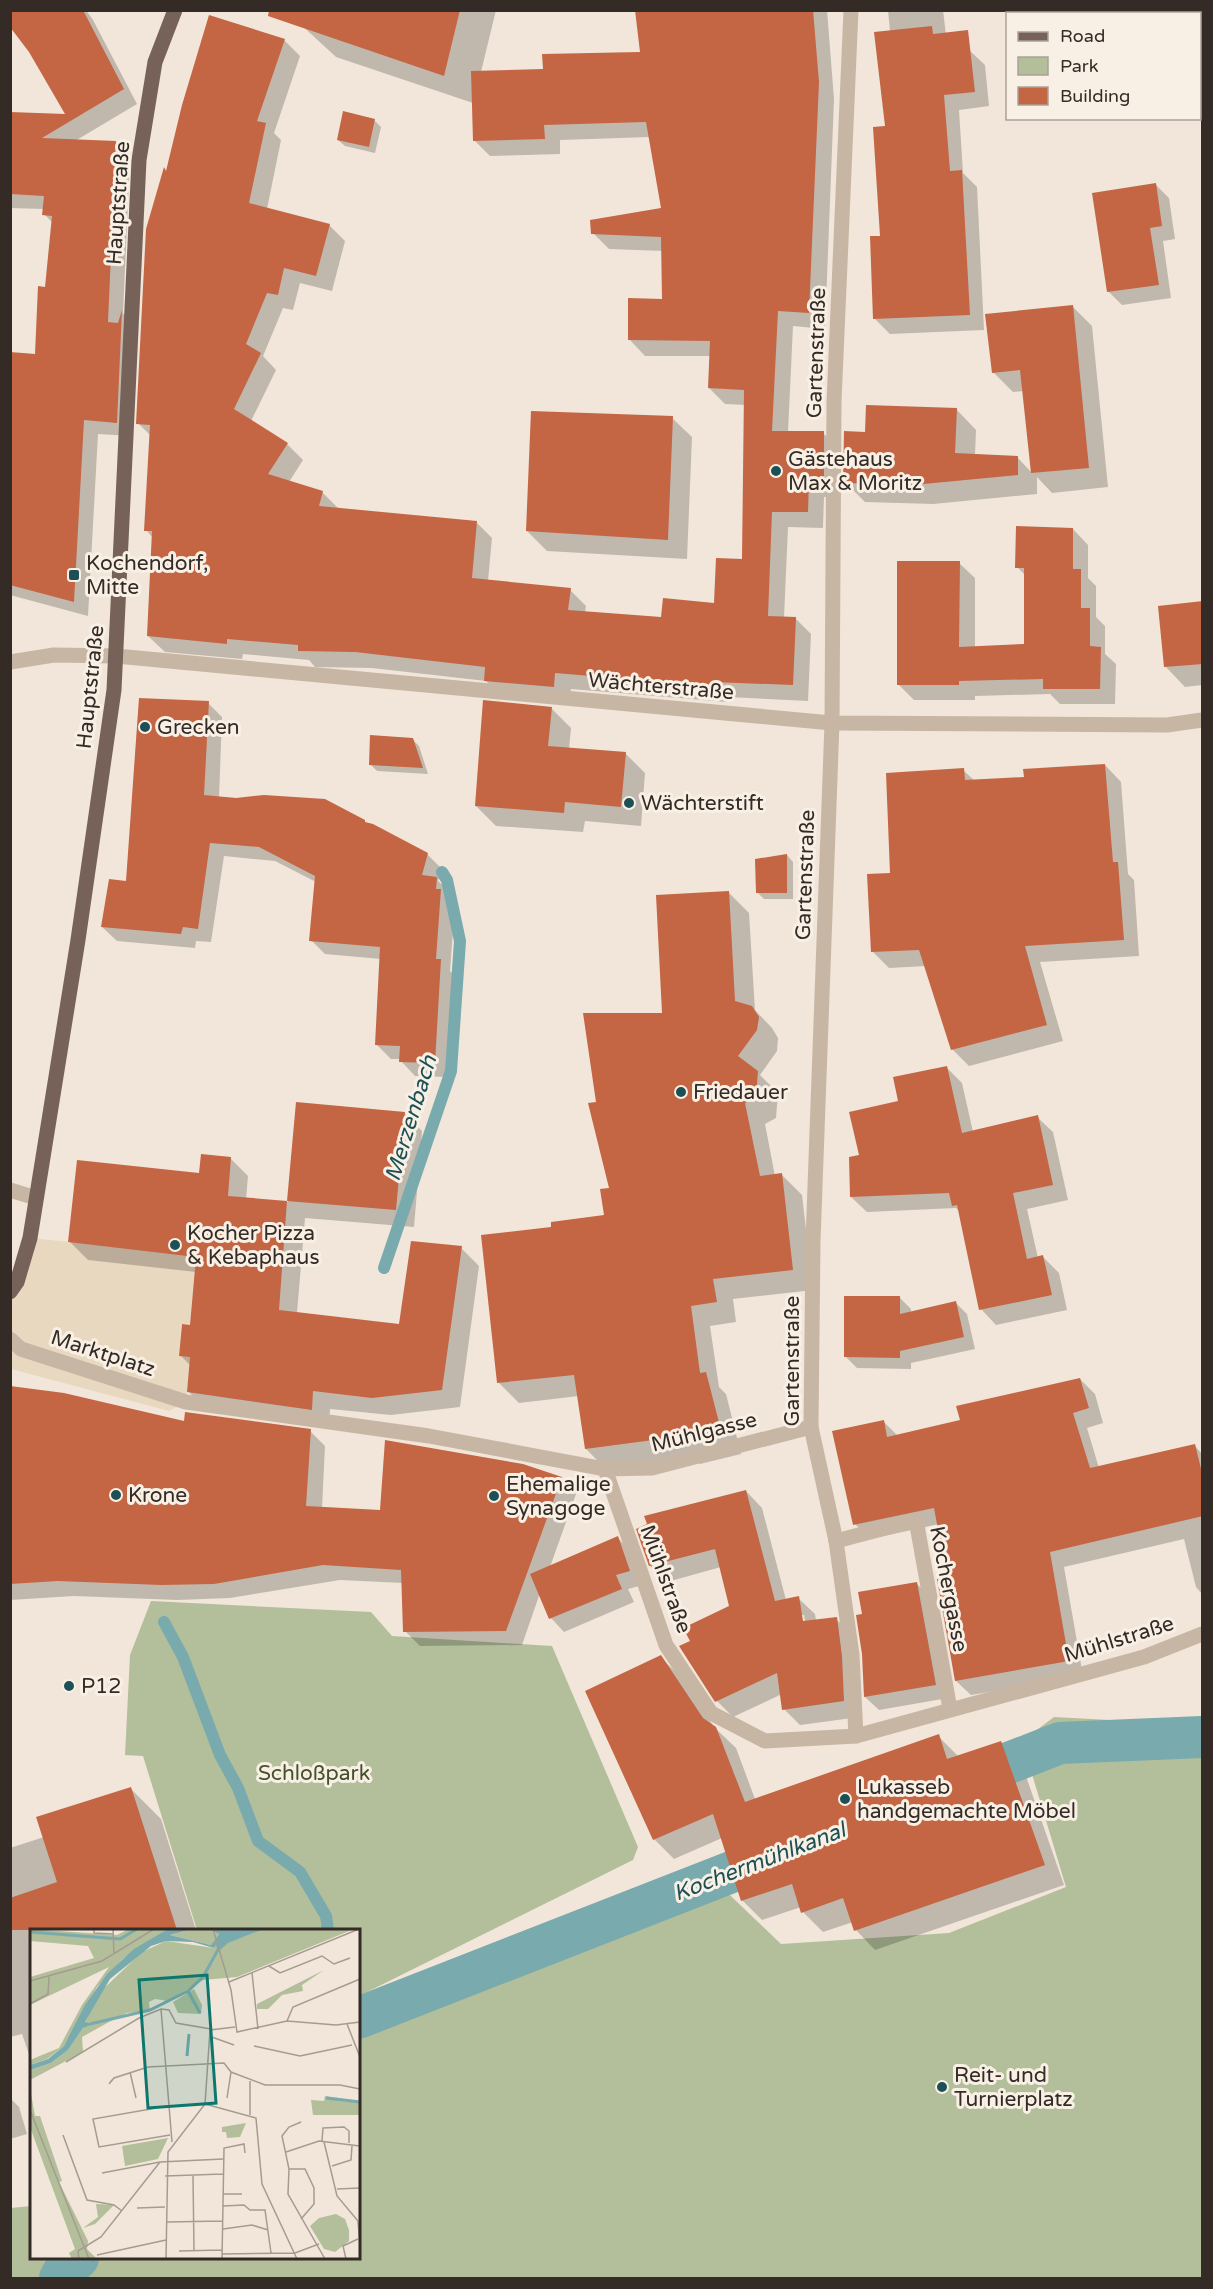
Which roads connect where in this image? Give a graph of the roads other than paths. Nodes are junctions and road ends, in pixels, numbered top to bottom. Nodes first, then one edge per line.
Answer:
1 (175, 10) edge
2 (851, 10) edge
3 (116, 656) junction
4 (10, 662) edge
5 (1203, 720) edge
6 (832, 723) junction
7 (10, 1190) edge
8 (36, 1198) junction
9 (10, 1292) edge
10 (10, 1338) edge
11 (811, 1427) junction
12 (605, 1469) junction
13 (836, 1541) junction
14 (1203, 1634) edge
15 (950, 1709) junction
16 (856, 1736) junction

1 - 3 main road, Hauptstraße
2 - 6 street, Gartenstraße
3 - 4 street, Wächterstraße
3 - 6 street, Wächterstraße
3 - 8 main road, Hauptstraße
5 - 6 street, Wächterstraße
6 - 11 street, Gartenstraße
7 - 8 street
8 - 9 main road, Hauptstraße
10 - 12 street, Marktplatz
11 - 12 street, Mühlgasse
11 - 13 street, Gartenstraße
12 - 16 street, Mühlstraße
13 - 15 street, Kochergasse
13 - 16 street, Gartenstraße
14 - 15 street, Mühlstraße
15 - 16 street, Mühlstraße

